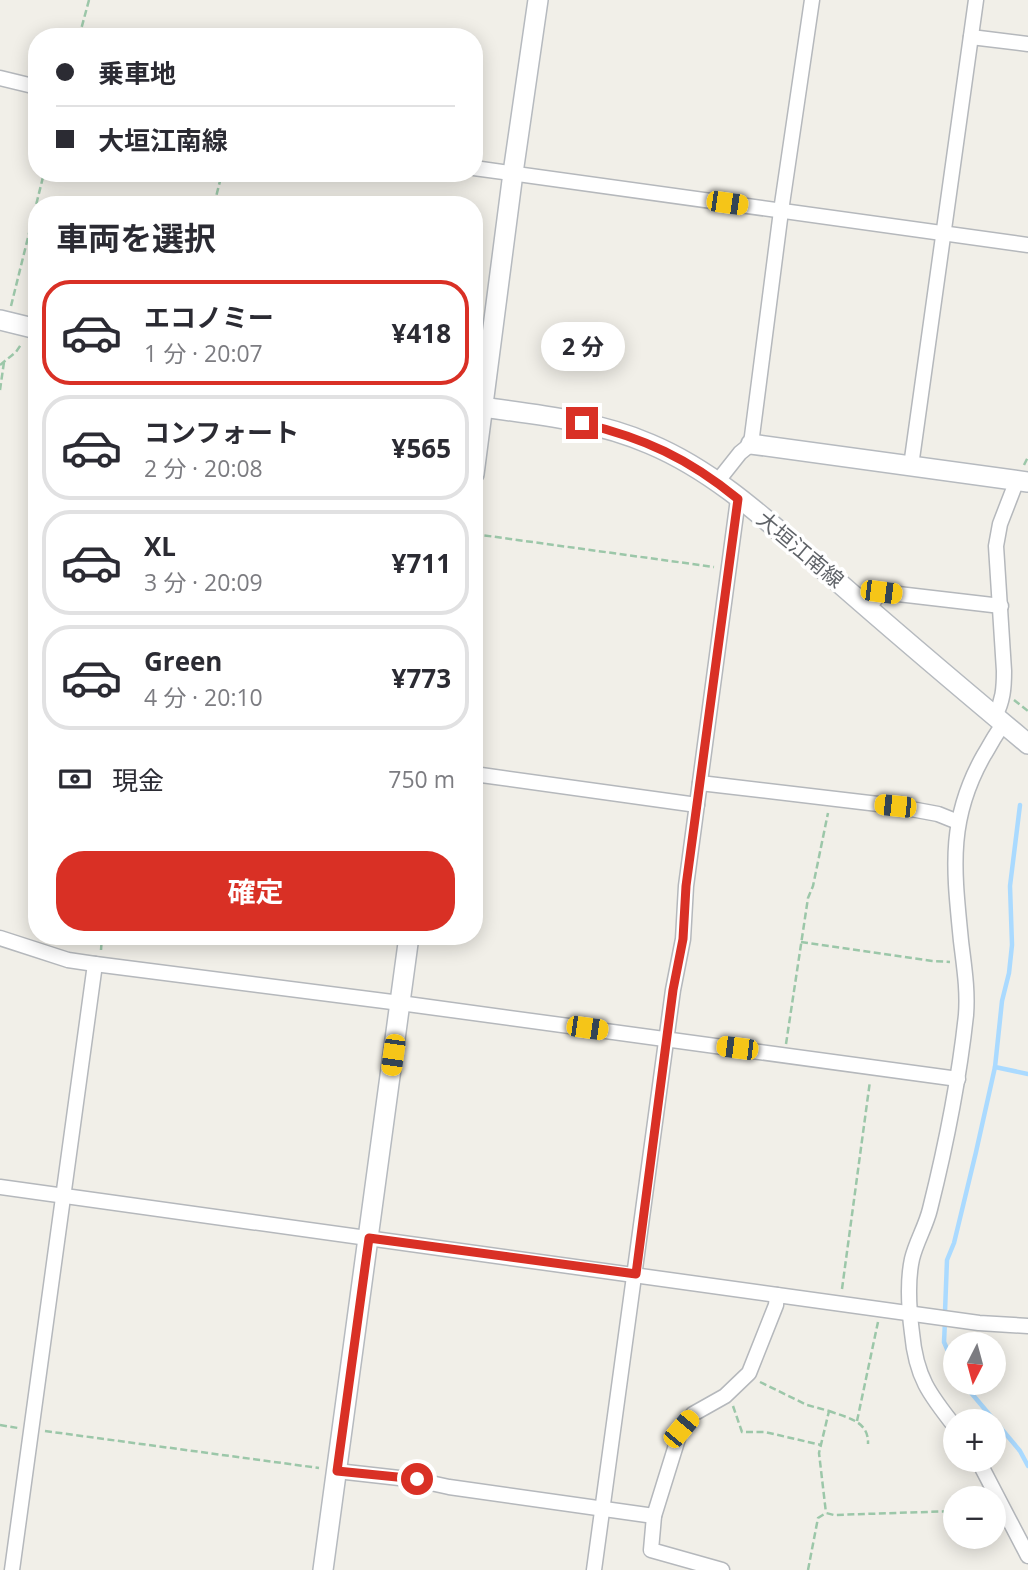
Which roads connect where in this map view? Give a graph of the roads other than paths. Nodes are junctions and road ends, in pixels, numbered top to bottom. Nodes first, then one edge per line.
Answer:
1 (538, 0) edge
2 (812, 0) edge
3 (976, 0) edge
4 (971, 37) junction
5 (1028, 44) edge
6 (0, 78) edge
7 (28, 85) edge
8 (483, 168) edge
9 (513, 173) junction
10 (781, 211) junction
11 (943, 233) junction
12 (1028, 245) edge
13 (4, 321) edge
14 (28, 327) edge
15 (483, 379) edge
16 (483, 407) edge
17 (751, 444) junction
18 (911, 466) junction
19 (1022, 481) edge
20 (717, 482) junction
21 (738, 499) junction
22 (1000, 606) junction
23 (868, 608) junction
24 (999, 720) junction
25 (1028, 744) edge
26 (483, 775) edge
27 (700, 783) junction
28 (697, 805) junction
29 (958, 822) junction
30 (0, 938) edge
31 (409, 945) edge
32 (95, 964) junction
33 (400, 1003) junction
34 (666, 1039) junction
35 (958, 1079) junction
36 (0, 1187) edge
37 (63, 1195) junction
38 (369, 1238) junction
39 (636, 1274) junction
40 (778, 1295) junction
41 (911, 1312) junction
42 (1028, 1326) edge
43 (943, 1412) edge
44 (337, 1471) junction
45 (984, 1472) edge
46 (602, 1509) junction
47 (654, 1516) junction
48 (1028, 1556) edge
49 (12, 1570) edge
50 (323, 1570) edge
51 (594, 1570) edge
52 (722, 1570) edge

1 - 9 street
2 - 10 street
3 - 4 street
4 - 5 street
4 - 11 street
6 - 7 street
8 - 9 street
9 - 10 street
9 - 15 street
10 - 11 street
10 - 17 street
11 - 12 street
11 - 18 street
13 - 14 street
16 - 20 street, 大垣江南線
17 - 18 street
17 - 20 street
18 - 19 street
19 - 22 street
20 - 21 street, 大垣江南線
21 - 23 street, 大垣江南線
21 - 27 street
22 - 23 street
22 - 24 street
23 - 24 street, 大垣江南線
24 - 25 street, 大垣江南線
24 - 29 street
26 - 28 street
27 - 28 street
27 - 29 street
28 - 34 street
29 - 35 street
30 - 32 street
31 - 33 street
32 - 33 street
32 - 37 street
33 - 34 street
33 - 38 street
34 - 35 street
34 - 39 street
35 - 41 street
36 - 37 street
37 - 38 street
37 - 49 street
38 - 39 street
38 - 44 street
39 - 40 street
39 - 46 street
40 - 41 street
40 - 47 street
41 - 42 street
41 - 43 street
44 - 46 street
44 - 50 street
45 - 48 street
46 - 47 street
46 - 51 street
47 - 52 street

